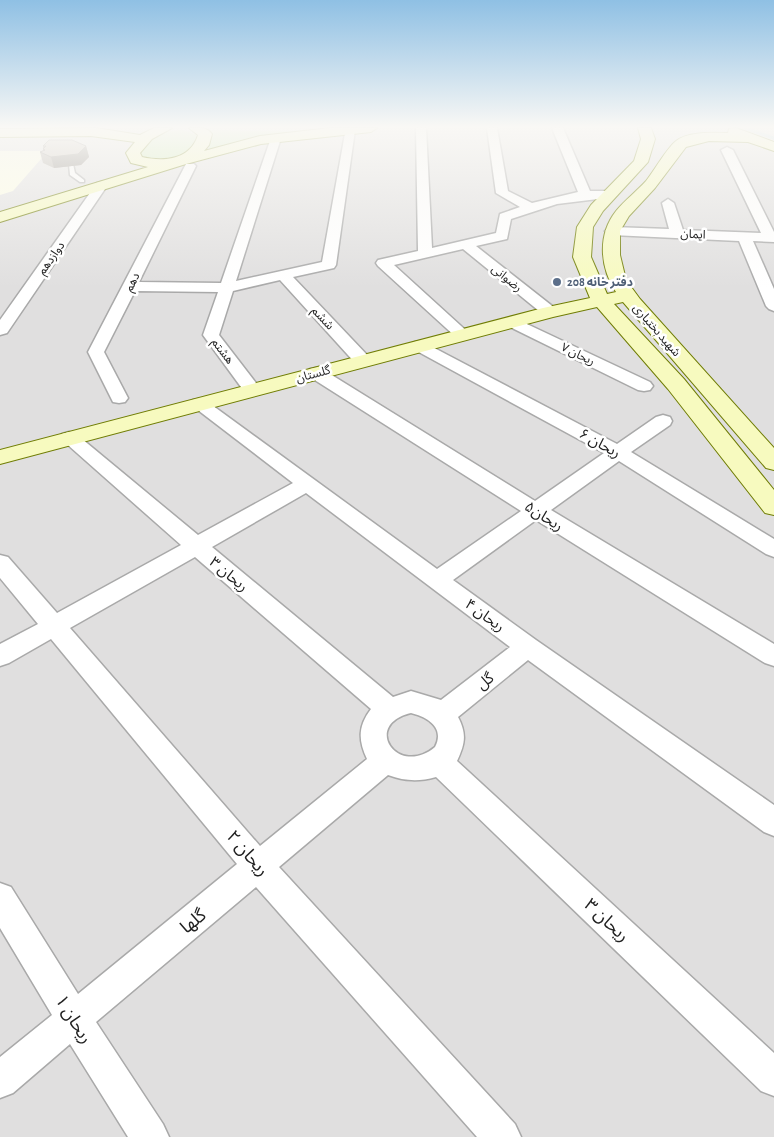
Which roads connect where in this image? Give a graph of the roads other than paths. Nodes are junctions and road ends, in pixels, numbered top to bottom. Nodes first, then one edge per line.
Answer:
1 (82, 181) edge
2 (120, 181) edge
3 (178, 181) edge
4 (262, 181) edge
5 (342, 181) edge
6 (423, 181) edge
7 (500, 181) edge
8 (580, 181) edge
9 (623, 181) edge
10 (653, 181) edge
11 (743, 181) edge
12 (101, 186) junction
13 (585, 194) junction
14 (610, 194) junction
15 (668, 203) dead end
16 (0, 205) edge
17 (529, 206) junction
18 (0, 217) edge
19 (612, 230) junction
20 (677, 234) junction
21 (744, 237) junction
22 (772, 238) edge
23 (465, 244) junction
24 (425, 254) junction
25 (283, 275) junction
26 (130, 286) junction
27 (226, 288) junction
28 (628, 295) junction
29 (601, 301) junction
30 (774, 306) edge
31 (550, 312) junction
32 (512, 322) junction
33 (1, 330) edge
34 (463, 335) junction
35 (421, 346) junction
36 (363, 361) junction
37 (316, 374) junction
38 (247, 384) dead end
39 (644, 386) dead end
40 (119, 398) dead end
41 (199, 404) junction
42 (663, 421) dead end
43 (68, 438) junction
44 (619, 453) junction
45 (0, 456) edge
46 (774, 463) edge
47 (307, 484) junction
48 (774, 507) edge
49 (536, 511) junction
50 (196, 546) junction
51 (774, 549) edge
52 (0, 563) edge
53 (437, 580) junction
54 (53, 626) junction
55 (527, 647) junction
56 (0, 656) edge
57 (774, 656) edge
58 (389, 708) junction
59 (443, 714) junction
60 (386, 760) junction
61 (440, 762) junction
62 (774, 822) edge
63 (259, 867) junction
64 (0, 898) edge
65 (74, 1019) junction
66 (774, 1078) edge
67 (0, 1080) edge
68 (150, 1137) edge
69 (502, 1137) edge

1 - 16 main road
2 - 12 main road
3 - 26 street, دهم
4 - 27 street
5 - 25 street
6 - 24 street
7 - 17 street
8 - 13 street
9 - 14 main road, شهید بختیاری
10 - 19 main road
11 - 22 street
12 - 18 main road
12 - 33 street, دوازدهم
13 - 14 street
13 - 17 street
14 - 29 main road, شهید بختیاری
15 - 20 street
17 - 23 street
19 - 20 street, ایمان
19 - 28 main road, شهید بختیاری
20 - 21 street, ایمان
21 - 22 street, ایمان
21 - 30 street
23 - 24 street
23 - 31 street, رضوانی
24 - 34 street
25 - 27 street
25 - 36 street, ششم
26 - 27 street
26 - 40 street, دهم
27 - 38 street, هشتم
28 - 29 main road, گلستان
28 - 46 main road, شهید بختیاری
29 - 31 main road, گلستان
29 - 48 main road, شهید بختیاری
31 - 32 main road, گلستان
32 - 34 main road, گلستان
32 - 39 street, ریحان ۷
34 - 35 main road, گلستان
35 - 36 main road, گلستان
35 - 44 street, ریحان ۶
36 - 37 main road, گلستان
37 - 41 main road, گلستان
37 - 49 street, ریحان۵
41 - 43 main road, گلستان
41 - 47 street, ریحان ۴
42 - 44 street
43 - 45 main road, گلستان
43 - 50 street, ریحان ۳
44 - 49 street
44 - 51 street, ریحان ۶
47 - 50 street
47 - 53 street, ریحان ۴
49 - 53 street
49 - 57 street, ریحان۵
50 - 54 street
50 - 58 street, ریحان ۳
52 - 54 street, ریحان ۲
53 - 55 street, ریحان ۴
54 - 56 street
54 - 63 street, ریحان ۲
55 - 59 street, گل
55 - 62 street, ریحان ۴
58 - 59 street
58 - 60 street
59 - 61 street
60 - 61 street
60 - 63 street, گلها
61 - 66 street, ریحان ۳
63 - 65 street, گلها
63 - 69 street, ریحان ۲
64 - 65 street, ریحان ۱
65 - 67 street, گلها
65 - 68 street, ریحان ۱

